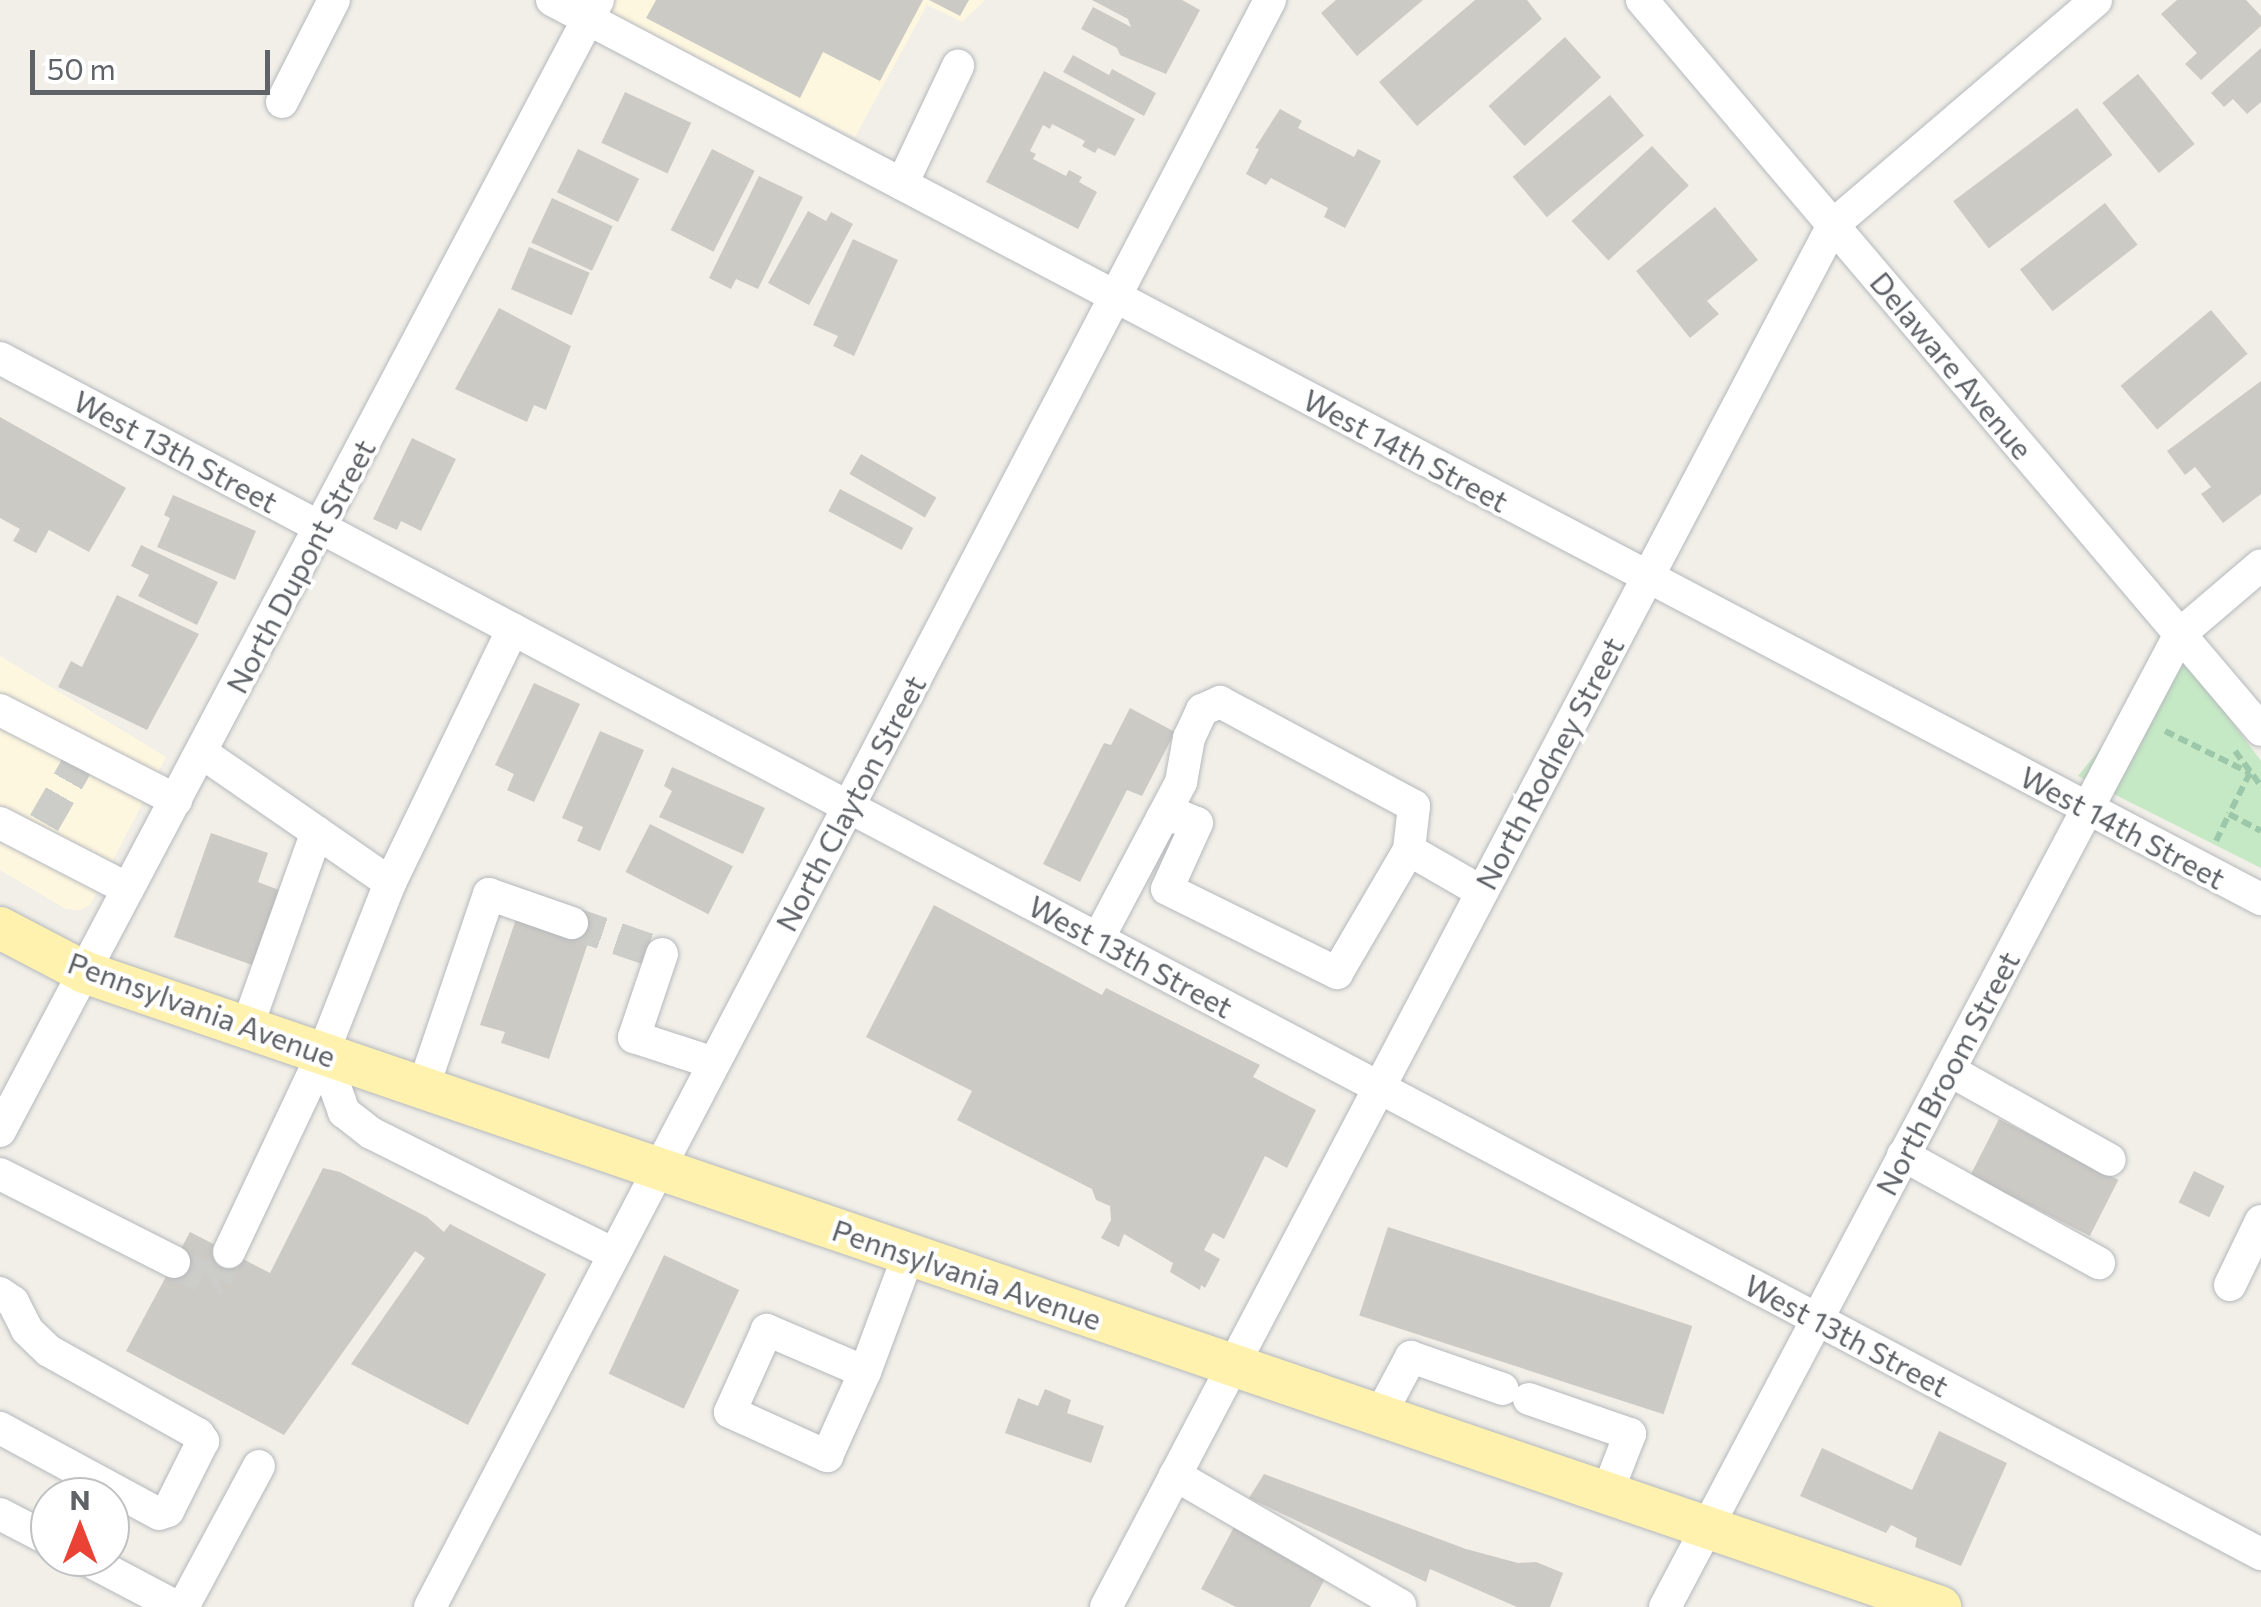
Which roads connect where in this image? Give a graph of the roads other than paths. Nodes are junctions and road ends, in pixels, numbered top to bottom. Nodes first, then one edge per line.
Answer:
1 (334, 0) edge
2 (552, 0) edge
3 (1270, 0) edge
4 (1642, 0) edge
5 (2096, 0) edge
6 (594, 10) edge
7 (958, 66) dead end
8 (282, 102) dead end
9 (902, 184) junction
10 (1833, 225) junction
11 (1115, 296) junction
12 (0, 358) edge
13 (321, 527) junction
14 (2261, 565) edge
15 (1647, 576) junction
16 (513, 629) junction
17 (2180, 634) junction
18 (6, 717) edge
19 (2261, 730) edge
20 (201, 752) junction
21 (176, 800) junction
22 (848, 806) junction
23 (2088, 808) junction
24 (1162, 818) junction
25 (0, 823) edge
26 (317, 832) junction
27 (1408, 850) junction
28 (390, 883) junction
29 (128, 889) junction
30 (1482, 892) junction
31 (2261, 899) edge
32 (572, 923) tunnel mouth
33 (0, 928) edge
34 (1098, 938) junction
35 (662, 954) dead end
36 (84, 972) junction
37 (247, 1027) junction
38 (323, 1053) junction
39 (714, 1062) junction
40 (1950, 1070) junction
41 (1379, 1087) junction
42 (423, 1088) junction
43 (0, 1131) edge
44 (1904, 1155) junction
45 (2110, 1160) dead end
46 (659, 1168) junction
47 (0, 1174) edge
48 (2261, 1221) edge
49 (229, 1252) tunnel mouth
50 (614, 1254) junction
51 (909, 1254) junction
52 (174, 1262) tunnel mouth
53 (2099, 1262) dead end
54 (2230, 1285) dead end
55 (4, 1304) edge
56 (1817, 1319) junction
57 (1233, 1365) junction
58 (865, 1372) dead end
59 (1380, 1415) junction
60 (0, 1428) edge
61 (259, 1466) dead end
62 (1175, 1476) junction
63 (1607, 1493) junction
64 (0, 1514) edge
65 (1707, 1527) junction
66 (30, 1530) edge
67 (2261, 1554) edge
68 (121, 1577) edge
69 (1409, 1606) edge
70 (180, 1607) edge
71 (430, 1607) edge
72 (1106, 1607) edge
73 (1665, 1607) edge
74 (1940, 1607) edge

1 - 8 street
2 - 6 street, West 14th Street
3 - 11 street, North Clayton Street
4 - 10 street, Delaware Avenue
5 - 10 street, North Rodney Street
6 - 9 street, West 14th Street
6 - 13 street, North Dupont Street
7 - 9 street
9 - 11 street, West 14th Street
10 - 15 street, North Rodney Street
10 - 17 street, Delaware Avenue
11 - 15 street, West 14th Street
11 - 22 street, North Clayton Street
12 - 13 street, West 13th Street
13 - 16 street, West 13th Street
13 - 20 street, North Dupont Street
14 - 17 street, North Broom Street
15 - 23 street, West 14th Street
15 - 30 street, North Rodney Street
16 - 22 street, West 13th Street
16 - 28 street
17 - 19 street, Delaware Avenue
17 - 23 street, North Broom Street
18 - 21 street
20 - 21 street, North Dupont Street
20 - 26 street
21 - 29 street, North Dupont Street
22 - 34 street, West 13th Street
22 - 39 street, North Clayton Street
23 - 31 street, West 14th Street
23 - 40 street, North Broom Street
24 - 27 street
24 - 27 street
24 - 34 street
25 - 29 street
26 - 28 street
26 - 37 street
27 - 30 street
28 - 38 street
29 - 36 street, North Dupont Street
30 - 41 street, North Rodney Street
32 - 42 street
33 - 36 main road, Pennsylvania Avenue
34 - 41 street, West 13th Street
35 - 39 street
36 - 37 main road, Pennsylvania Avenue
36 - 43 street, North Dupont Street
37 - 38 main road, Pennsylvania Avenue
38 - 42 main road, Pennsylvania Avenue
38 - 49 street
38 - 50 street
39 - 46 street, North Clayton Street
40 - 44 street, North Broom Street
40 - 45 street
41 - 56 street, West 13th Street
41 - 57 street, North Rodney Street
42 - 46 main road, Pennsylvania Avenue
44 - 53 street
44 - 56 street, North Broom Street
46 - 50 street, North Clayton Street
46 - 51 main road, Pennsylvania Avenue
47 - 52 street
48 - 54 street
50 - 71 street, North Clayton Street
51 - 57 main road, Pennsylvania Avenue
51 - 58 street
55 - 60 street
56 - 65 street, North Broom Street
56 - 67 street, West 13th Street
57 - 59 main road, Pennsylvania Avenue
57 - 62 street, North Rodney Street
59 - 63 main road, Pennsylvania Avenue
59 - 63 street
61 - 70 street
62 - 69 street
62 - 72 street, North Rodney Street
63 - 65 main road, Pennsylvania Avenue
64 - 66 street
65 - 73 street, North Broom Street
65 - 74 main road, Pennsylvania Avenue
68 - 70 street

